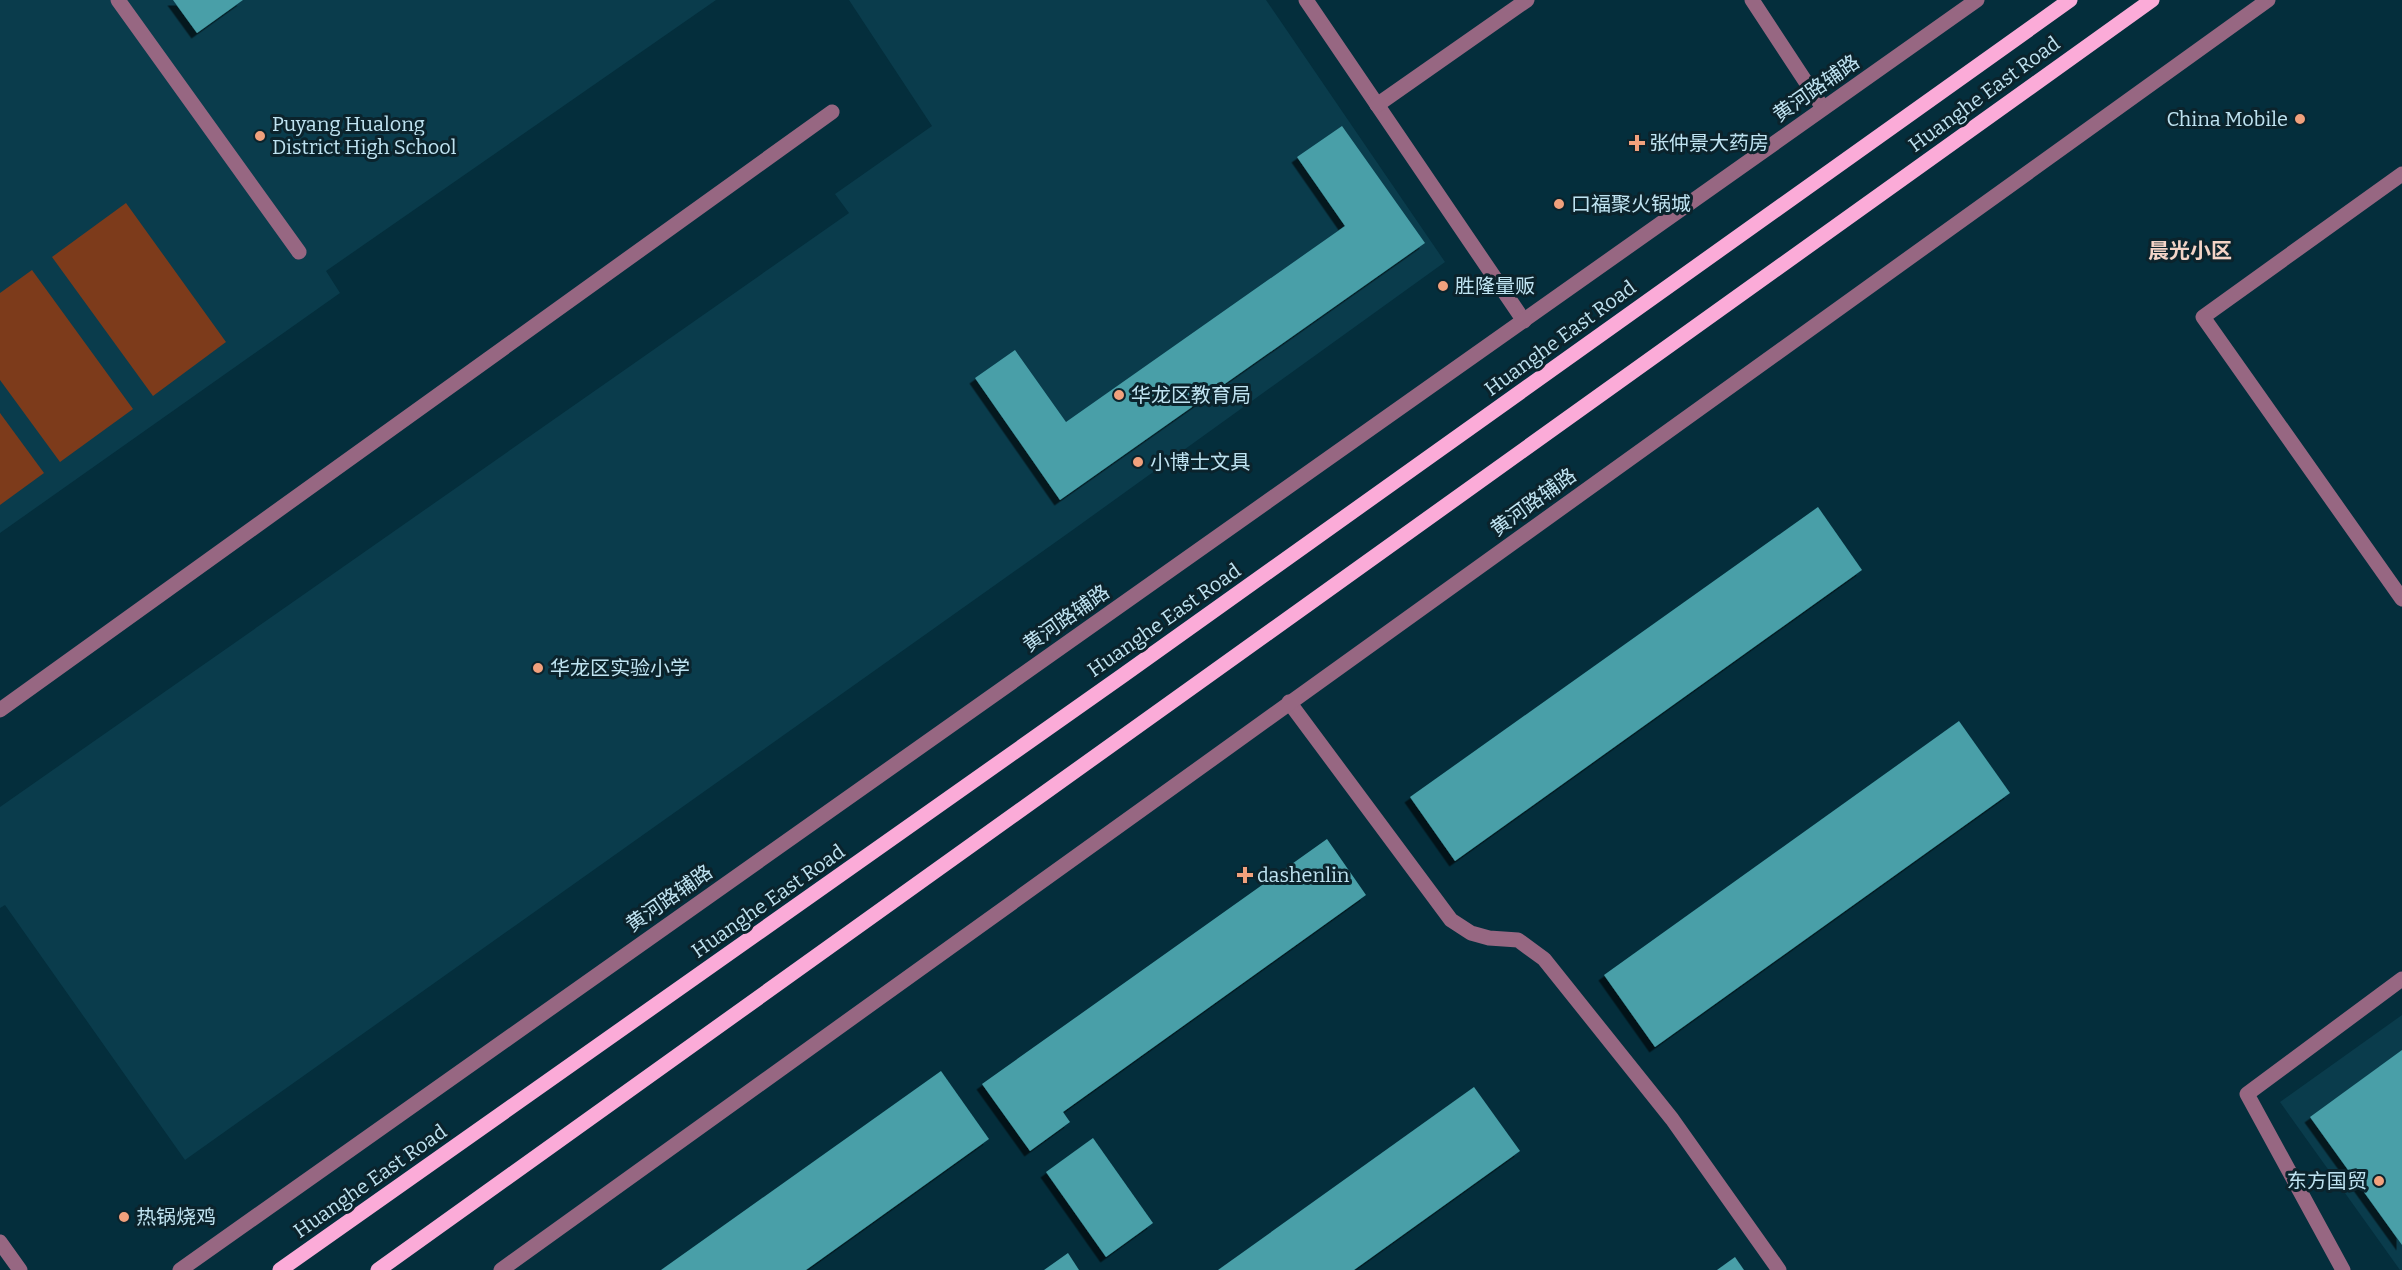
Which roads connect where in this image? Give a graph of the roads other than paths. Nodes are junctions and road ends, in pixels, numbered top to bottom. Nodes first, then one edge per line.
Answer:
1 (118, 0) edge
2 (1306, 0) edge
3 (1527, 0) edge
4 (1752, 0) edge
5 (1977, 0) edge
6 (2070, 0) edge
7 (2152, 0) edge
8 (2268, 0) edge
9 (1377, 105) junction
10 (1823, 108) junction
11 (832, 112) dead end
12 (2402, 174) edge
13 (299, 252) dead end
14 (1524, 321) junction
15 (2402, 599) edge
16 (1289, 702) junction
17 (0, 711) edge
18 (2402, 979) edge
19 (0, 1242) edge
20 (20, 1270) edge
21 (180, 1270) edge
22 (280, 1270) edge
23 (378, 1270) edge
24 (501, 1270) edge
25 (1779, 1270) edge
26 (2343, 1270) edge

1 - 13 street
2 - 9 street
3 - 9 street
4 - 10 street
5 - 10 street, 黄河路辅路
6 - 22 main road, Huanghe East Road
7 - 23 main road, Huanghe East Road
8 - 16 street, 黄河路辅路
9 - 14 street
10 - 14 street, 黄河路辅路
11 - 17 street
12 - 15 street
14 - 21 street, 黄河路辅路
16 - 24 street, 黄河路辅路
16 - 25 street
18 - 26 street
19 - 20 street

